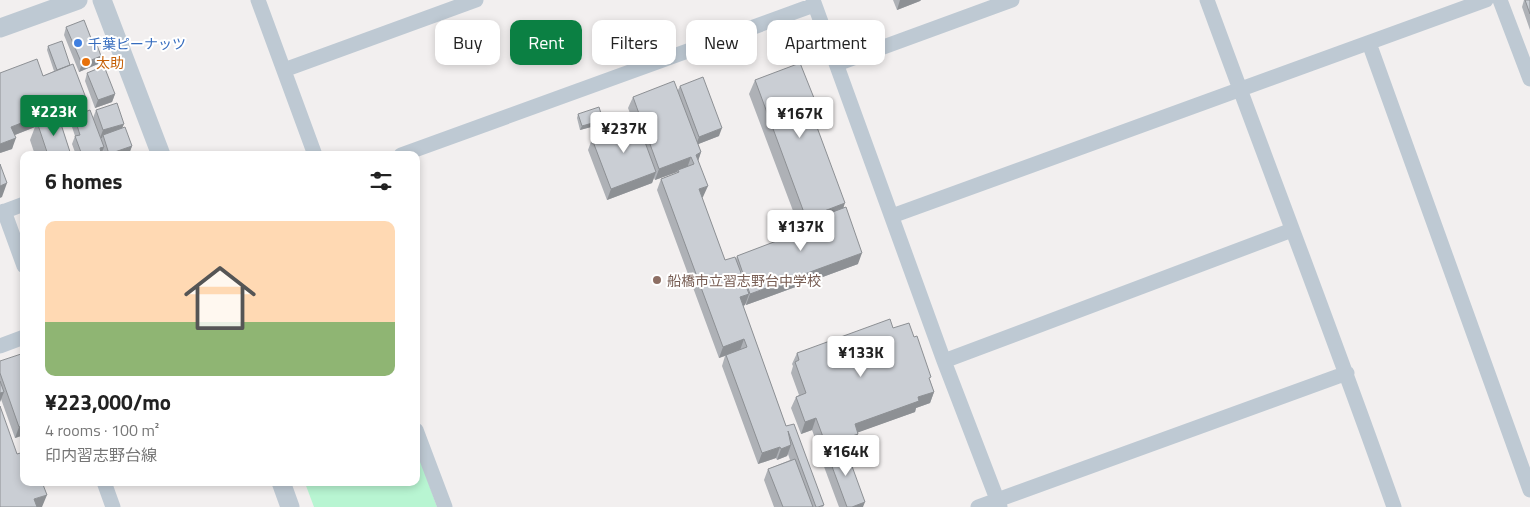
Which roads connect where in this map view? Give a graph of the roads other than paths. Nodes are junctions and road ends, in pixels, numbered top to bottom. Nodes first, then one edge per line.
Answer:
1 (78, 0) edge
2 (102, 0) edge
3 (258, 0) edge
4 (476, 0) edge
5 (1012, 0) edge
6 (1207, 0) edge
7 (1486, 0) edge
8 (1500, 0) edge
9 (814, 3) edge
10 (820, 20) edge
11 (0, 28) edge
12 (1369, 43) junction
13 (885, 46) edge
14 (837, 65) edge
15 (284, 70) junction
16 (1530, 79) edge
17 (1240, 89) junction
18 (158, 151) edge
19 (314, 151) edge
20 (412, 151) edge
21 (20, 205) edge
22 (2, 212) edge
23 (892, 216) junction
24 (1292, 230) junction
25 (20, 256) edge
26 (20, 338) edge
27 (0, 346) edge
28 (944, 361) junction
29 (1347, 372) junction
30 (420, 441) edge
31 (105, 486) edge
32 (282, 486) edge
33 (1530, 490) edge
34 (999, 503) edge
35 (113, 507) edge
36 (290, 507) edge
37 (445, 507) edge
38 (978, 507) edge
39 (1394, 507) edge

1 - 11 street
2 - 18 street
3 - 15 street
4 - 15 street
5 - 13 street
6 - 17 street
7 - 12 street
8 - 16 street
9 - 10 street
9 - 20 street
12 - 17 street
12 - 33 street
14 - 23 street
15 - 19 street
17 - 23 street
17 - 24 street
21 - 22 street
22 - 25 street
23 - 28 street
24 - 28 street
24 - 29 street
26 - 27 street
28 - 34 street
29 - 34 street
29 - 39 street
30 - 37 street
31 - 35 street
32 - 36 street
34 - 38 street

